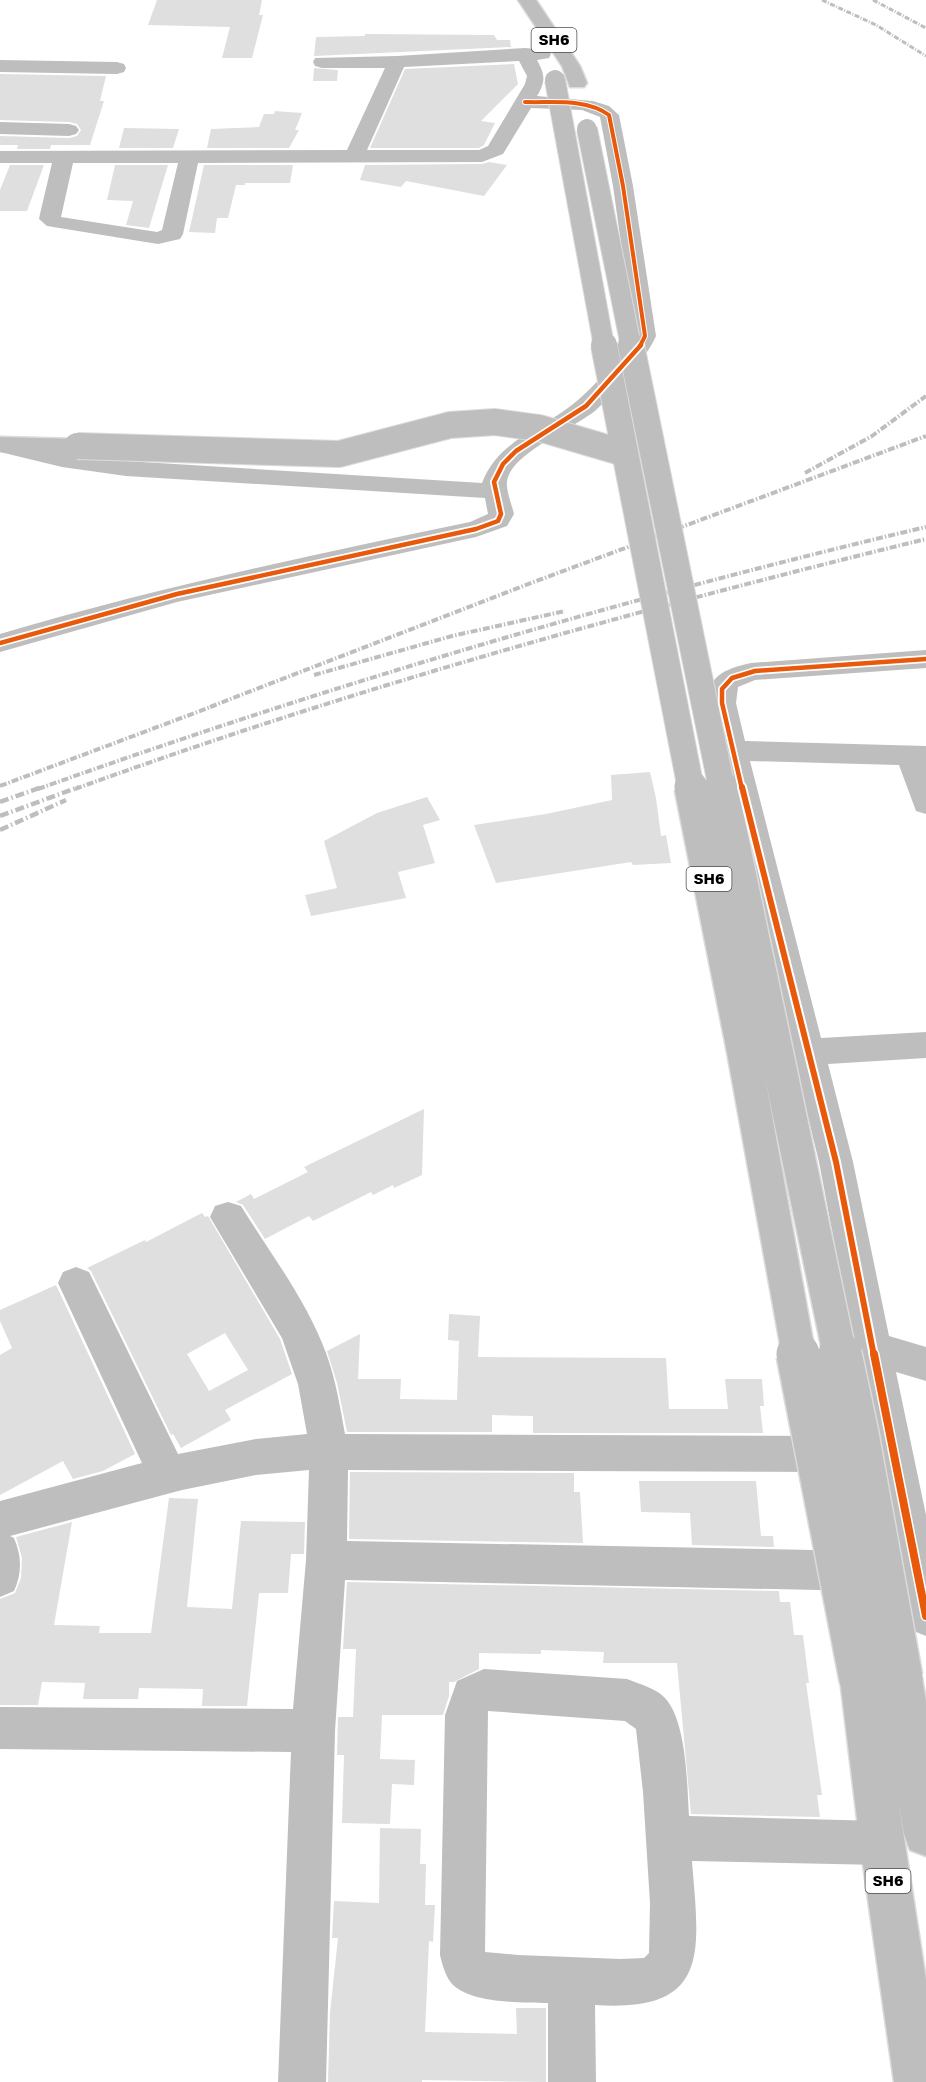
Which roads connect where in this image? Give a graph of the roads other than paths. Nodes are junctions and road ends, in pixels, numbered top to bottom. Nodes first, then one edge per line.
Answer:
1 (507, 0) edge
2 (527, 0) edge
3 (322, 62) dead end
4 (397, 62) junction
5 (0, 66) edge
6 (117, 68) dead end
7 (550, 68) junction
8 (525, 102) junction
9 (0, 128) edge
10 (69, 130) dead end
11 (0, 157) edge
12 (64, 157) junction
13 (189, 157) junction
14 (354, 157) junction
15 (0, 444) edge
16 (624, 453) junction
17 (495, 491) junction
18 (0, 643) edge
19 (926, 659) edge
20 (733, 751) junction
21 (918, 756) edge
22 (926, 804) edge
23 (926, 1045) edge
24 (808, 1052) junction
25 (228, 1217) dead end
26 (76, 1283) dead end
27 (874, 1348) junction
28 (926, 1364) edge
29 (329, 1451) junction
30 (895, 1455) junction
31 (166, 1474) junction
32 (0, 1520) edge
33 (0, 1552) edge
34 (326, 1560) junction
35 (918, 1572) junction
36 (0, 1577) edge
37 (926, 1616) edge
38 (881, 1679) junction
39 (0, 1728) edge
40 (313, 1731) junction
41 (926, 1834) edge
42 (668, 1838) junction
43 (882, 1843) junction
44 (571, 1980) junction
45 (302, 2082) edge
46 (572, 2082) edge
47 (918, 2082) edge

1 - 7 street, SH6
2 - 7 street, SH6
3 - 4 street
4 - 7 street
4 - 14 street
5 - 6 street
7 - 8 street
7 - 16 street, SH6, bridge
7 - 38 street, SH6, bridge
8 - 14 street
8 - 17 street
9 - 10 street
11 - 12 street
12 - 13 street
12 - 13 street
13 - 14 street
15 - 16 street, bridge
15 - 17 street
16 - 38 street, SH6, bridge
17 - 18 street
19 - 20 street
20 - 21 street
20 - 24 street
21 - 22 street
23 - 24 street
24 - 27 street
25 - 29 street
26 - 31 street
27 - 28 street
27 - 30 street
29 - 30 street
29 - 31 street
29 - 34 street
30 - 35 street
31 - 32 street
33 - 36 street
34 - 35 street
34 - 40 street
35 - 37 street
38 - 41 street, SH6
38 - 43 street, SH6
39 - 40 street
40 - 45 street
42 - 43 street
42 - 44 street
42 - 44 street
43 - 47 street, SH6
44 - 46 street

